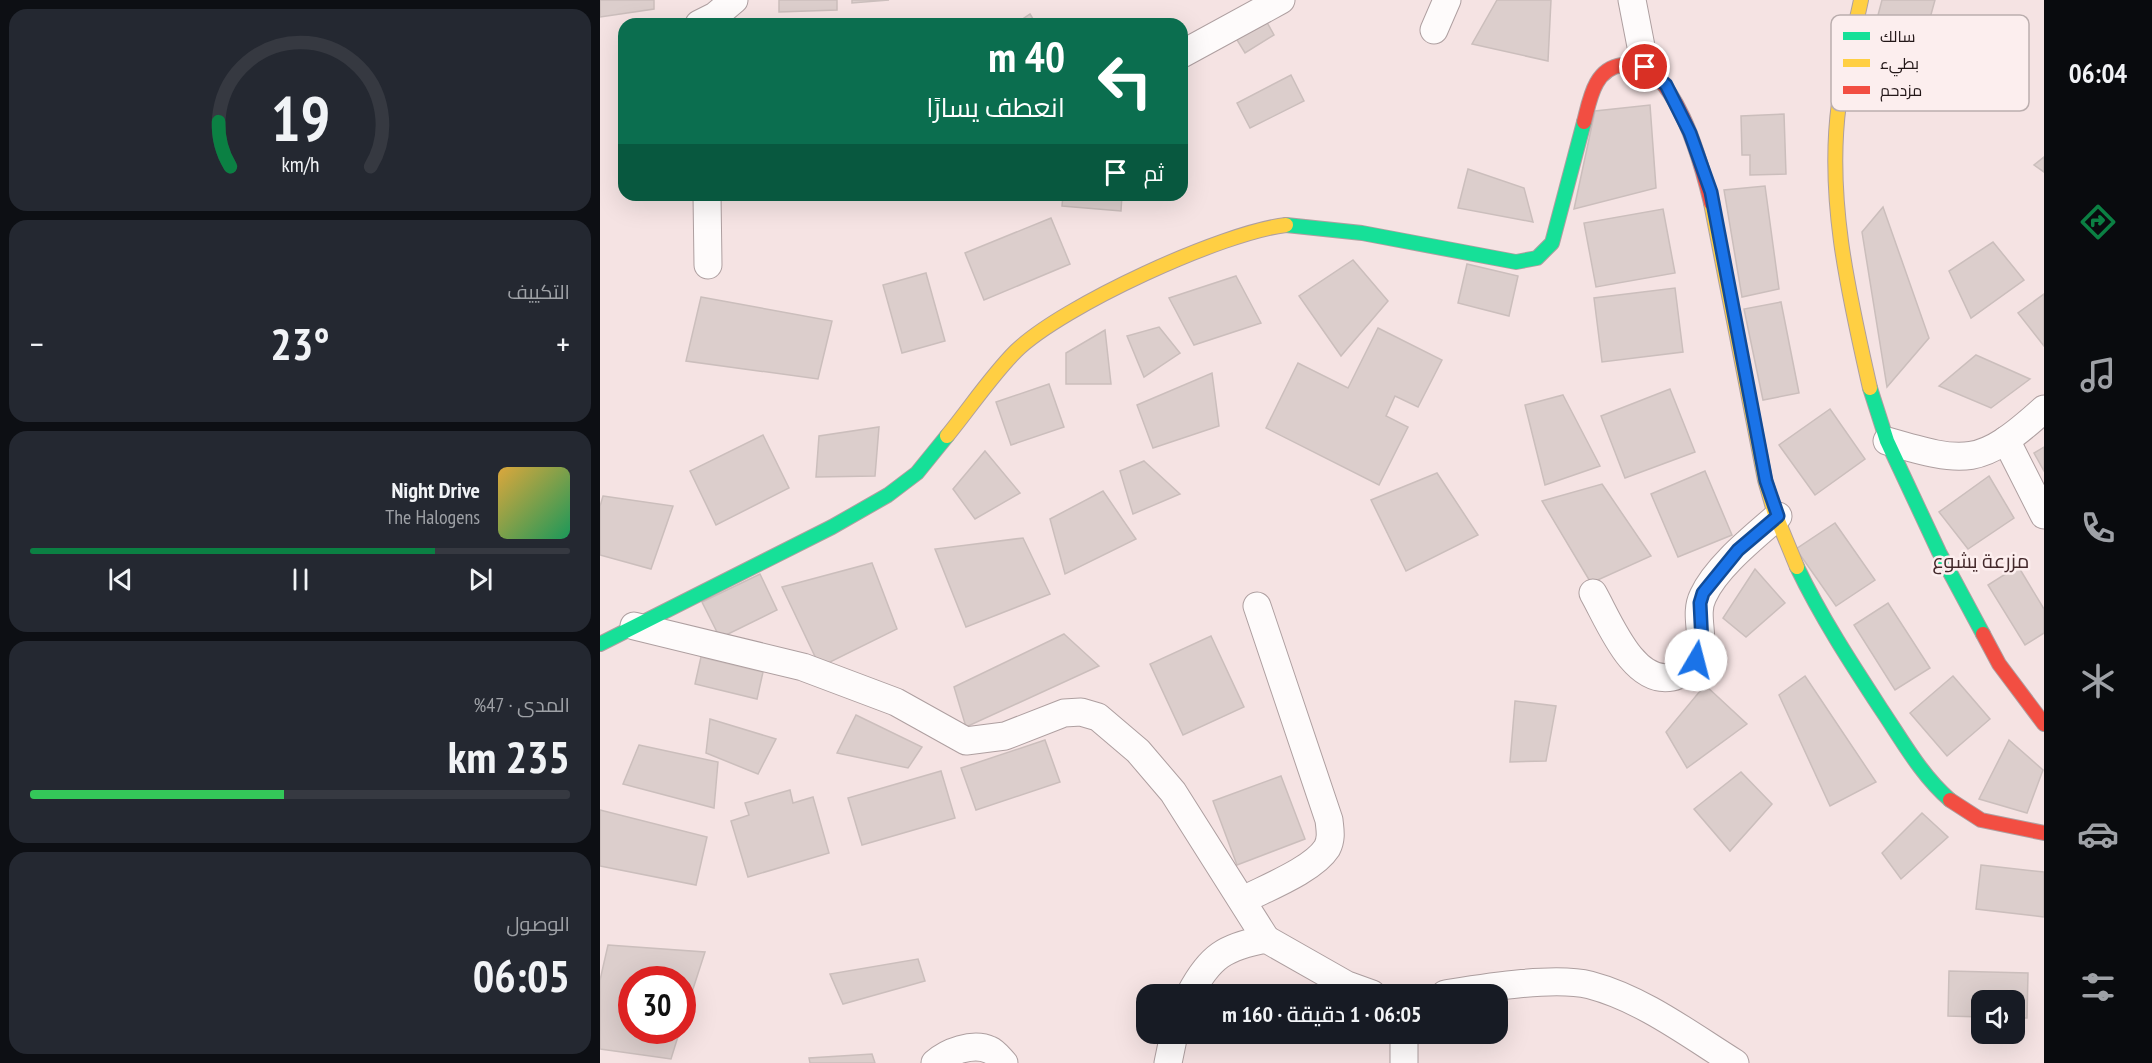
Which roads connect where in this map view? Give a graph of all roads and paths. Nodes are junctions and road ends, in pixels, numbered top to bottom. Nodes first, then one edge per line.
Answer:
1 (734, 0) edge
2 (1281, 0) edge
3 (1447, 0) edge
4 (1632, 0) edge
5 (1861, 0) edge
6 (1858, 15) edge
7 (711, 18) edge
8 (1434, 30) dead end
9 (1188, 51) edge
10 (1645, 67) junction
11 (1839, 111) edge
12 (707, 201) edge
13 (708, 265) dead end
14 (2044, 410) edge
15 (2006, 440) junction
16 (1887, 441) junction
17 (2044, 515) edge
18 (1778, 516) junction
19 (1593, 593) dead end
20 (1257, 606) dead end
21 (634, 626) junction
22 (600, 644) edge
23 (2044, 724) edge
24 (2044, 833) edge
25 (1243, 900) junction
26 (1266, 939) junction
27 (1195, 984) edge
28 (1345, 984) edge
29 (1508, 987) edge
30 (1172, 1044) edge
31 (1404, 1044) edge
32 (935, 1063) edge
33 (1004, 1063) edge
34 (1168, 1063) edge
35 (1404, 1063) edge
36 (1735, 1063) edge

1 - 7 street
2 - 9 street
3 - 8 street
4 - 10 street
5 - 6 street
10 - 18 street
10 - 21 street
11 - 16 street
12 - 13 street
14 - 15 street
15 - 16 street
15 - 17 street
16 - 23 street
18 - 19 street
18 - 24 street
20 - 25 street
21 - 22 street
21 - 25 street
25 - 26 street
26 - 27 street
26 - 28 street
29 - 36 street
30 - 34 street
31 - 35 street
32 - 33 street

